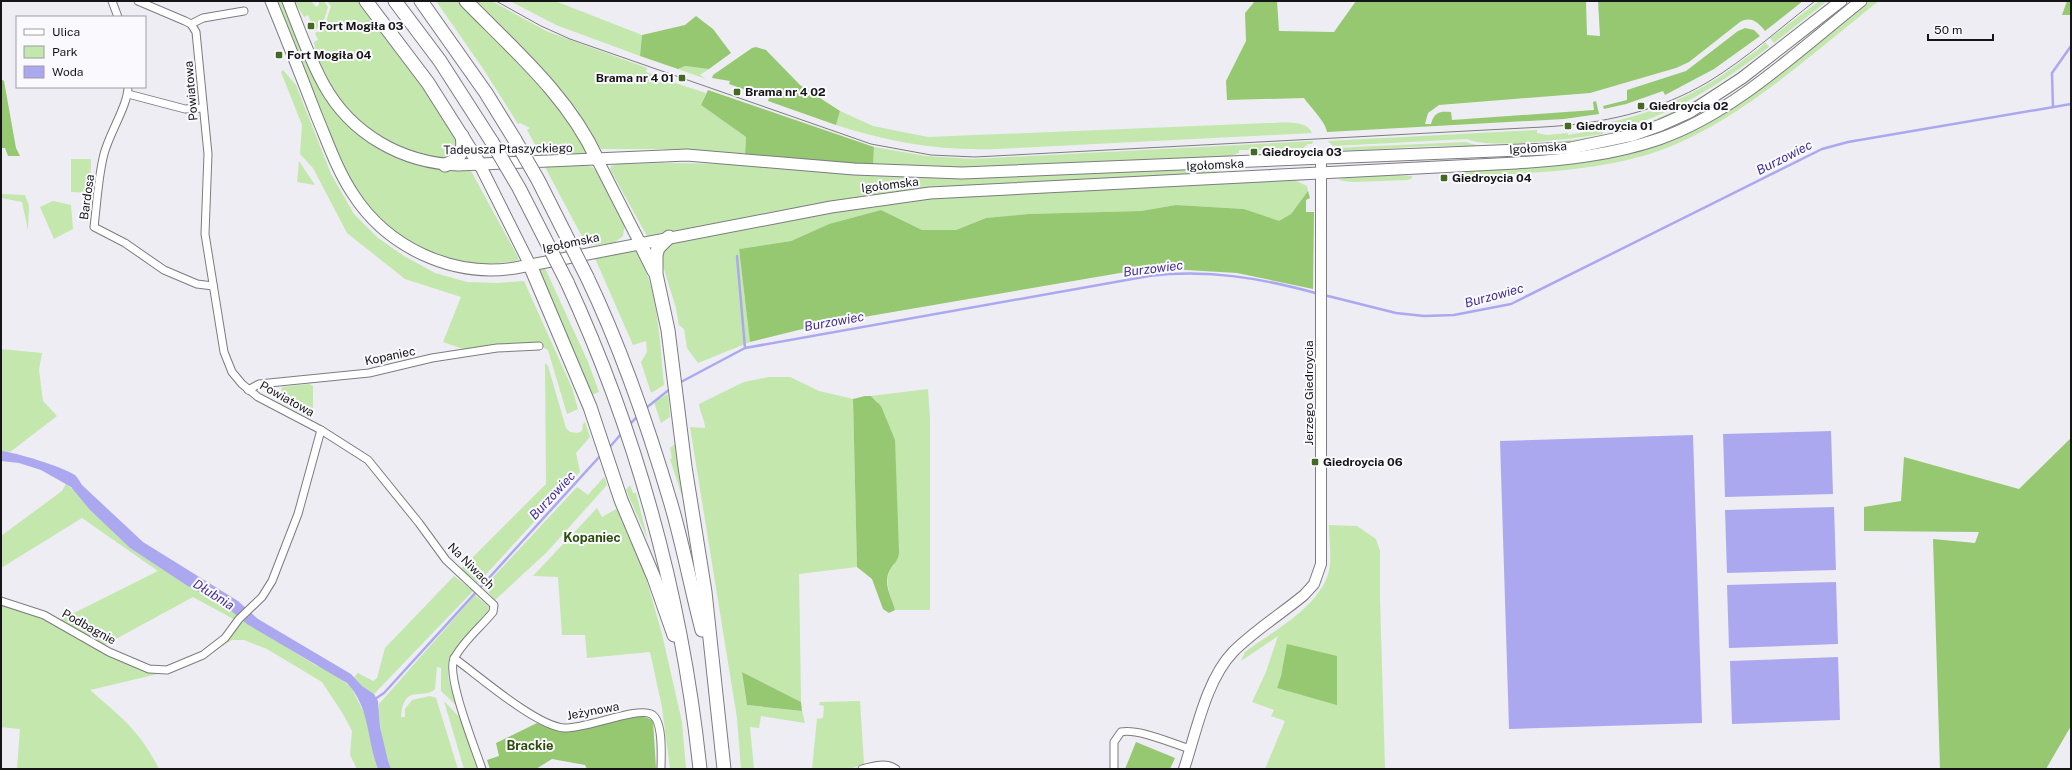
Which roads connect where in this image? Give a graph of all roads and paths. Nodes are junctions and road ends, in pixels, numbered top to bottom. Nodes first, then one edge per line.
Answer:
1 (112, 1) edge
2 (138, 1) edge
3 (271, 1) edge
4 (288, 1) edge
5 (366, 1) edge
6 (395, 1) edge
7 (421, 1) edge
8 (466, 1) edge
9 (1841, 1) edge
10 (1861, 1) edge
11 (244, 11) dead end
12 (118, 16) edge
13 (191, 24) junction
14 (128, 91) edge
15 (203, 108) junction
16 (461, 134) junction
17 (1321, 158) junction
18 (597, 159) junction
19 (445, 165) junction
20 (480, 165) junction
21 (1321, 173) junction
22 (669, 237) junction
23 (640, 242) junction
24 (530, 265) junction
25 (656, 274) junction
26 (213, 286) junction
27 (539, 346) dead end
28 (248, 390) junction
29 (321, 430) junction
30 (1, 601) edge
31 (454, 658) junction
32 (686, 667) junction
33 (167, 670) joint
34 (713, 672) junction
35 (1191, 749) junction
36 (482, 769) edge
37 (661, 769) edge
38 (700, 769) edge
39 (724, 769) edge
40 (862, 769) edge
41 (896, 769) edge
42 (1114, 769) edge
43 (1184, 769) edge

1 - 12 street
2 - 13 street
3 - 24 main road
4 - 19 main road, Tadeusza Ptaszyckiego
5 - 16 highway
6 - 32 highway, bridge
7 - 34 highway, bridge
8 - 18 highway
9 - 17 main road, Igołomska
10 - 21 main road, Igołomska
11 - 13 street
13 - 15 street, Powiatowa
14 - 15 street
14 - 26 street, Bardosa
15 - 26 street, Powiatowa
16 - 19 highway
16 - 20 highway
17 - 18 main road, Igołomska
17 - 21 street, Jerzego Giedroycia
18 - 20 main road, Tadeusza Ptaszyckiego
18 - 23 main road
19 - 20 main road, Tadeusza Ptaszyckiego
20 - 24 main road
21 - 22 main road, Igołomska
21 - 35 street, Jerzego Giedroycia
22 - 23 main road, Igołomska
22 - 25 highway
23 - 24 main road, Igołomska
23 - 25 highway
24 - 32 highway
25 - 34 highway
26 - 28 street, Powiatowa
27 - 28 street, Kopaniec
28 - 29 street, Powiatowa
29 - 31 street, Na Niwach
29 - 33 street, Powiatowa
30 - 33 street, Podbagnie
31 - 36 street
31 - 37 street, Jeżynowa
32 - 38 highway
34 - 39 highway
35 - 42 street
35 - 43 street, Jerzego Giedroycia
40 - 41 street

